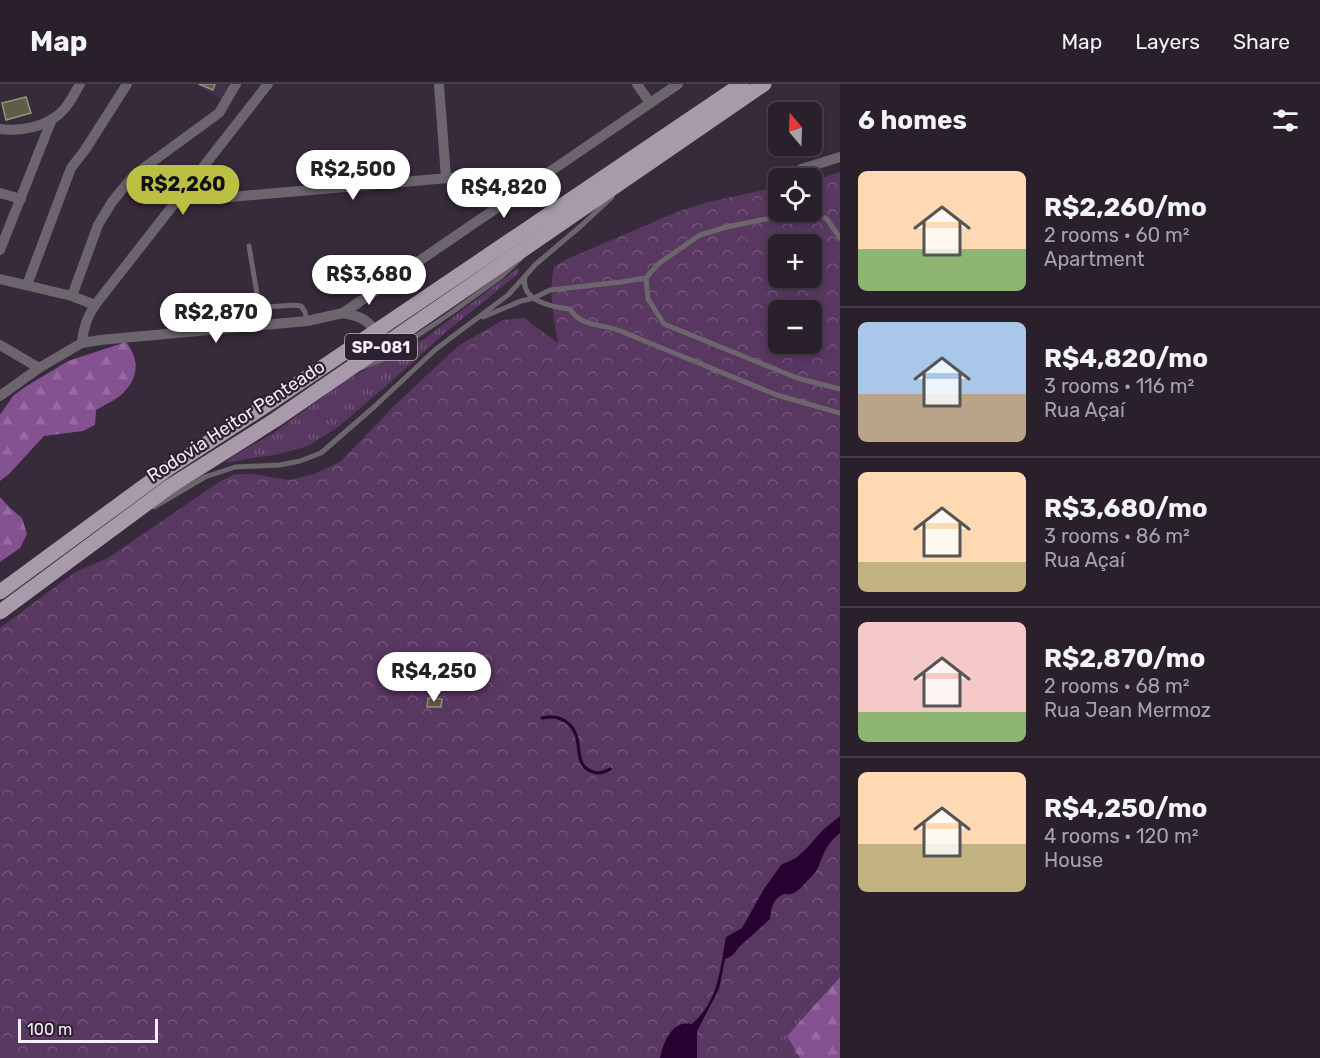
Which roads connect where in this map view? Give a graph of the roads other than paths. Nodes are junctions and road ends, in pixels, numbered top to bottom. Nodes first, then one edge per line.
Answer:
1 (80, 84) edge
2 (127, 84) edge
3 (236, 84) edge
4 (268, 84) edge
5 (637, 84) edge
6 (678, 84) edge
7 (742, 84) edge
8 (764, 84) edge
9 (439, 85) edge
10 (650, 103) junction
11 (52, 119) junction
12 (0, 129) edge
13 (840, 157) edge
14 (642, 168) junction
15 (804, 168) edge
16 (446, 178) junction
17 (0, 193) edge
18 (514, 194) junction
19 (21, 199) junction
20 (207, 199) dead end
21 (822, 217) edge
22 (768, 218) edge
23 (840, 238) edge
24 (1, 243) edge
25 (249, 246) dead end
26 (525, 277) junction
27 (646, 278) junction
28 (0, 279) edge
29 (27, 285) junction
30 (72, 296) junction
31 (534, 298) junction
32 (95, 305) junction
33 (343, 313) junction
34 (476, 319) junction
35 (307, 321) junction
36 (376, 330) junction
37 (82, 343) junction
38 (0, 345) edge
39 (39, 368) junction
40 (840, 389) edge
41 (2, 391) edge
42 (840, 413) edge
43 (103, 536) junction
44 (0, 592) edge
45 (0, 612) edge

1 - 11 street
2 - 29 street
3 - 30 street
4 - 32 street
5 - 10 street
6 - 10 street
7 - 36 main road, Rodovia Heitor Penteado / SP-081
8 - 14 main road, Rodovia Heitor Penteado / SP-081
9 - 16 street
10 - 18 street
11 - 12 street
11 - 19 street
13 - 15 street
14 - 26 lane
14 - 43 main road, Rodovia Heitor Penteado / SP-081
16 - 18 street
16 - 20 street
17 - 19 street
18 - 33 street
19 - 24 street
21 - 23 lane
22 - 27 lane
25 - 35 lane
26 - 31 lane
26 - 34 lane
27 - 31 lane
27 - 40 lane
28 - 29 street
29 - 30 street
30 - 32 street
31 - 34 lane
31 - 42 lane
32 - 37 street
33 - 35 street
33 - 36 street
34 - 43 lane
35 - 37 street
36 - 44 main road, Rodovia Heitor Penteado / SP-081
37 - 39 street
38 - 39 street
39 - 41 street
43 - 45 main road, Rodovia Heitor Penteado / SP-081

